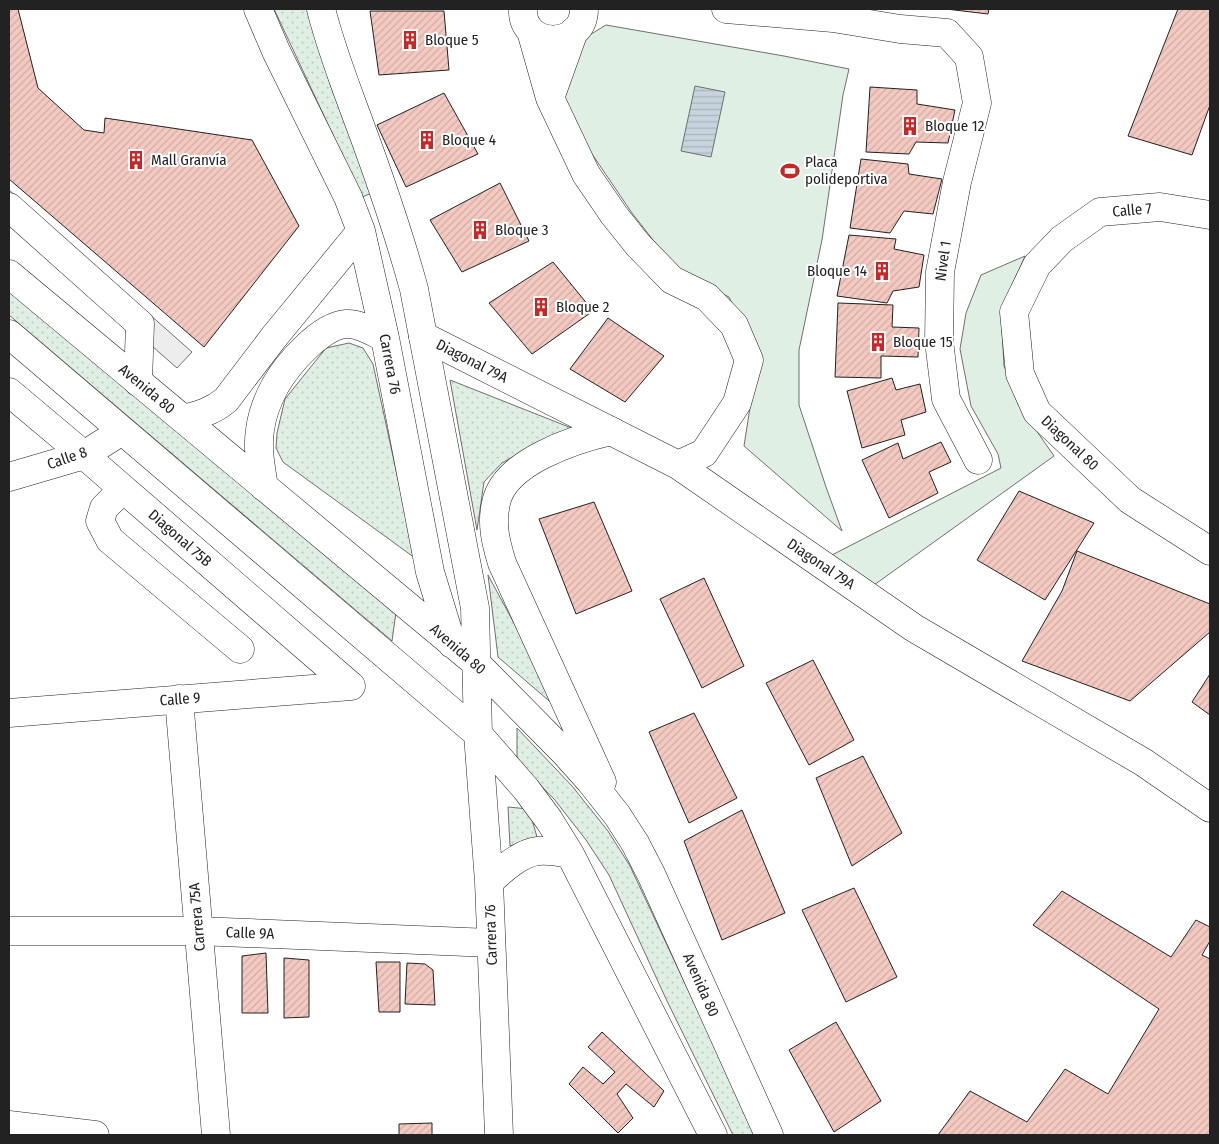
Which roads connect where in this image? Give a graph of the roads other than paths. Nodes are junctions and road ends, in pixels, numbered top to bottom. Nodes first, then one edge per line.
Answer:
1 (258, 9) edge
2 (321, 9) edge
3 (726, 9) edge
4 (585, 15) edge
5 (527, 20) edge
6 (550, 98) junction
7 (9, 207) edge
8 (1210, 215) edge
9 (361, 231) junction
10 (1062, 239) joint
11 (9, 274) edge
12 (9, 334) edge
13 (423, 336) junction
14 (385, 338) junction
15 (138, 382) junction
16 (9, 392) edge
17 (183, 419) junction
18 (122, 431) junction
19 (611, 431) junction
20 (84, 455) junction
21 (978, 460) dead end
22 (678, 466) junction
23 (9, 477) edge
24 (264, 487) junction
25 (123, 489) junction
26 (1210, 551) edge
27 (451, 643) junction
28 (240, 649) dead end
29 (476, 663) junction
30 (351, 686) joint
31 (180, 700) junction
32 (9, 713) edge
33 (478, 734) junction
34 (1210, 808) edge
35 (617, 815) junction
36 (570, 854) junction
37 (489, 882) junction
38 (9, 931) edge
39 (198, 931) junction
40 (491, 943) junction
41 (9, 1125) edge
42 (95, 1135) edge
43 (216, 1135) edge
44 (499, 1135) edge
45 (713, 1135) edge
46 (769, 1135) edge

1 - 9 main road, Carrera 76
2 - 13 main road, Carrera 76
3 - 21 main road, Nivel 1
4 - 5 main road
4 - 6 main road
5 - 6 main road
6 - 22 main road
7 - 15 main road
8 - 10 main road, Calle 7
9 - 14 main road, Carrera 76
9 - 17 main road
10 - 26 main road, Diagonal 80
11 - 15 main road, Avenida 80
12 - 18 main road
13 - 19 main road, Diagonal 79A
13 - 29 main road, Carrera 76
14 - 24 main road
14 - 27 main road, Carrera 76
15 - 17 main road, Avenida 80
16 - 20 main road, Diagonal 75B
17 - 24 main road, Avenida 80
18 - 20 main road, Calle 8
18 - 33 main road
19 - 22 main road, Diagonal 79A
19 - 35 main road
20 - 23 main road, Calle 8
20 - 25 main road, Diagonal 75B
22 - 34 main road, Diagonal 79A
24 - 27 main road, Avenida 80
25 - 28 main road
25 - 30 main road, Diagonal 75B
27 - 29 main road, Avenida 80
27 - 33 main road, Carrera 76
29 - 33 main road, Carrera 76
29 - 35 main road, Avenida 80
30 - 31 main road, Calle 9
31 - 32 main road, Calle 9
31 - 39 main road, Carrera 75A
33 - 36 main road
33 - 37 main road, Carrera 76
35 - 46 main road, Avenida 80
36 - 37 main road
36 - 45 main road
37 - 40 main road, Carrera 76
38 - 39 main road, Calle 9A
39 - 40 main road, Calle 9A
39 - 43 main road, Carrera 75A
40 - 44 main road, Carrera 76
41 - 42 main road

